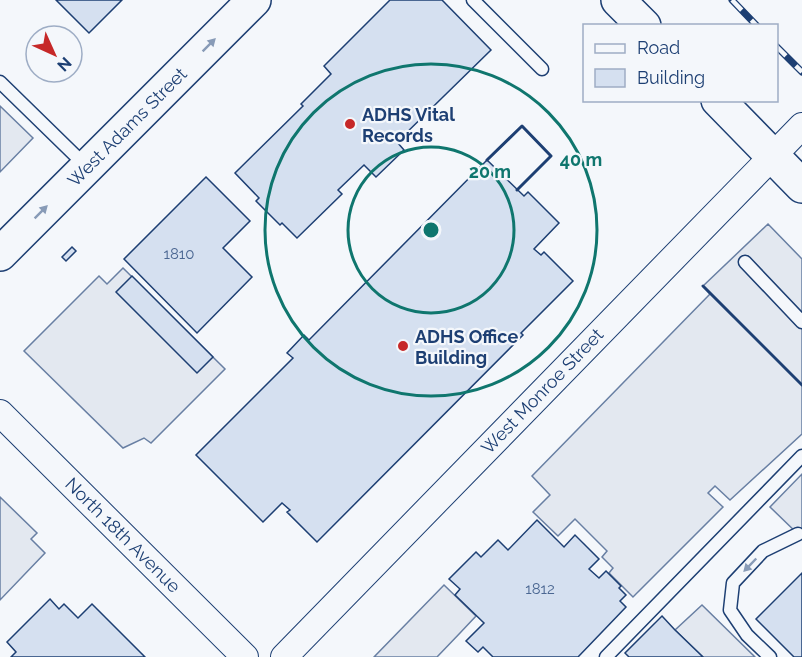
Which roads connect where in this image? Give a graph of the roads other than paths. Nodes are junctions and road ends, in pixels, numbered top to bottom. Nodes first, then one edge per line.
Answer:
1 (254, 0) edge
2 (473, 0) edge
3 (618, 0) edge
4 (642, 24) edge
5 (542, 69) dead end
6 (0, 82) edge
7 (720, 102) edge
8 (802, 126) edge
9 (772, 155) junction
10 (86, 167) junction
11 (802, 186) edge
12 (0, 254) edge
13 (745, 262) dead end
14 (802, 322) edge
15 (0, 413) edge
16 (802, 456) edge
17 (798, 534) dead end
18 (245, 657) edge
19 (284, 657) edge
20 (606, 657) edge
21 (770, 657) edge

10 -> 1 main road, West Adams Street
2 - 5 lane
3 - 4 main road
6 - 10 lane
7 - 9 main road
8 - 9 street, West Monroe Street
9 - 11 main road
9 - 19 street, West Monroe Street
12 -> 10 main road, West Adams Street
13 - 14 lane
15 - 18 street, North 18th Avenue
16 - 20 lane
17 -> 21 lane

